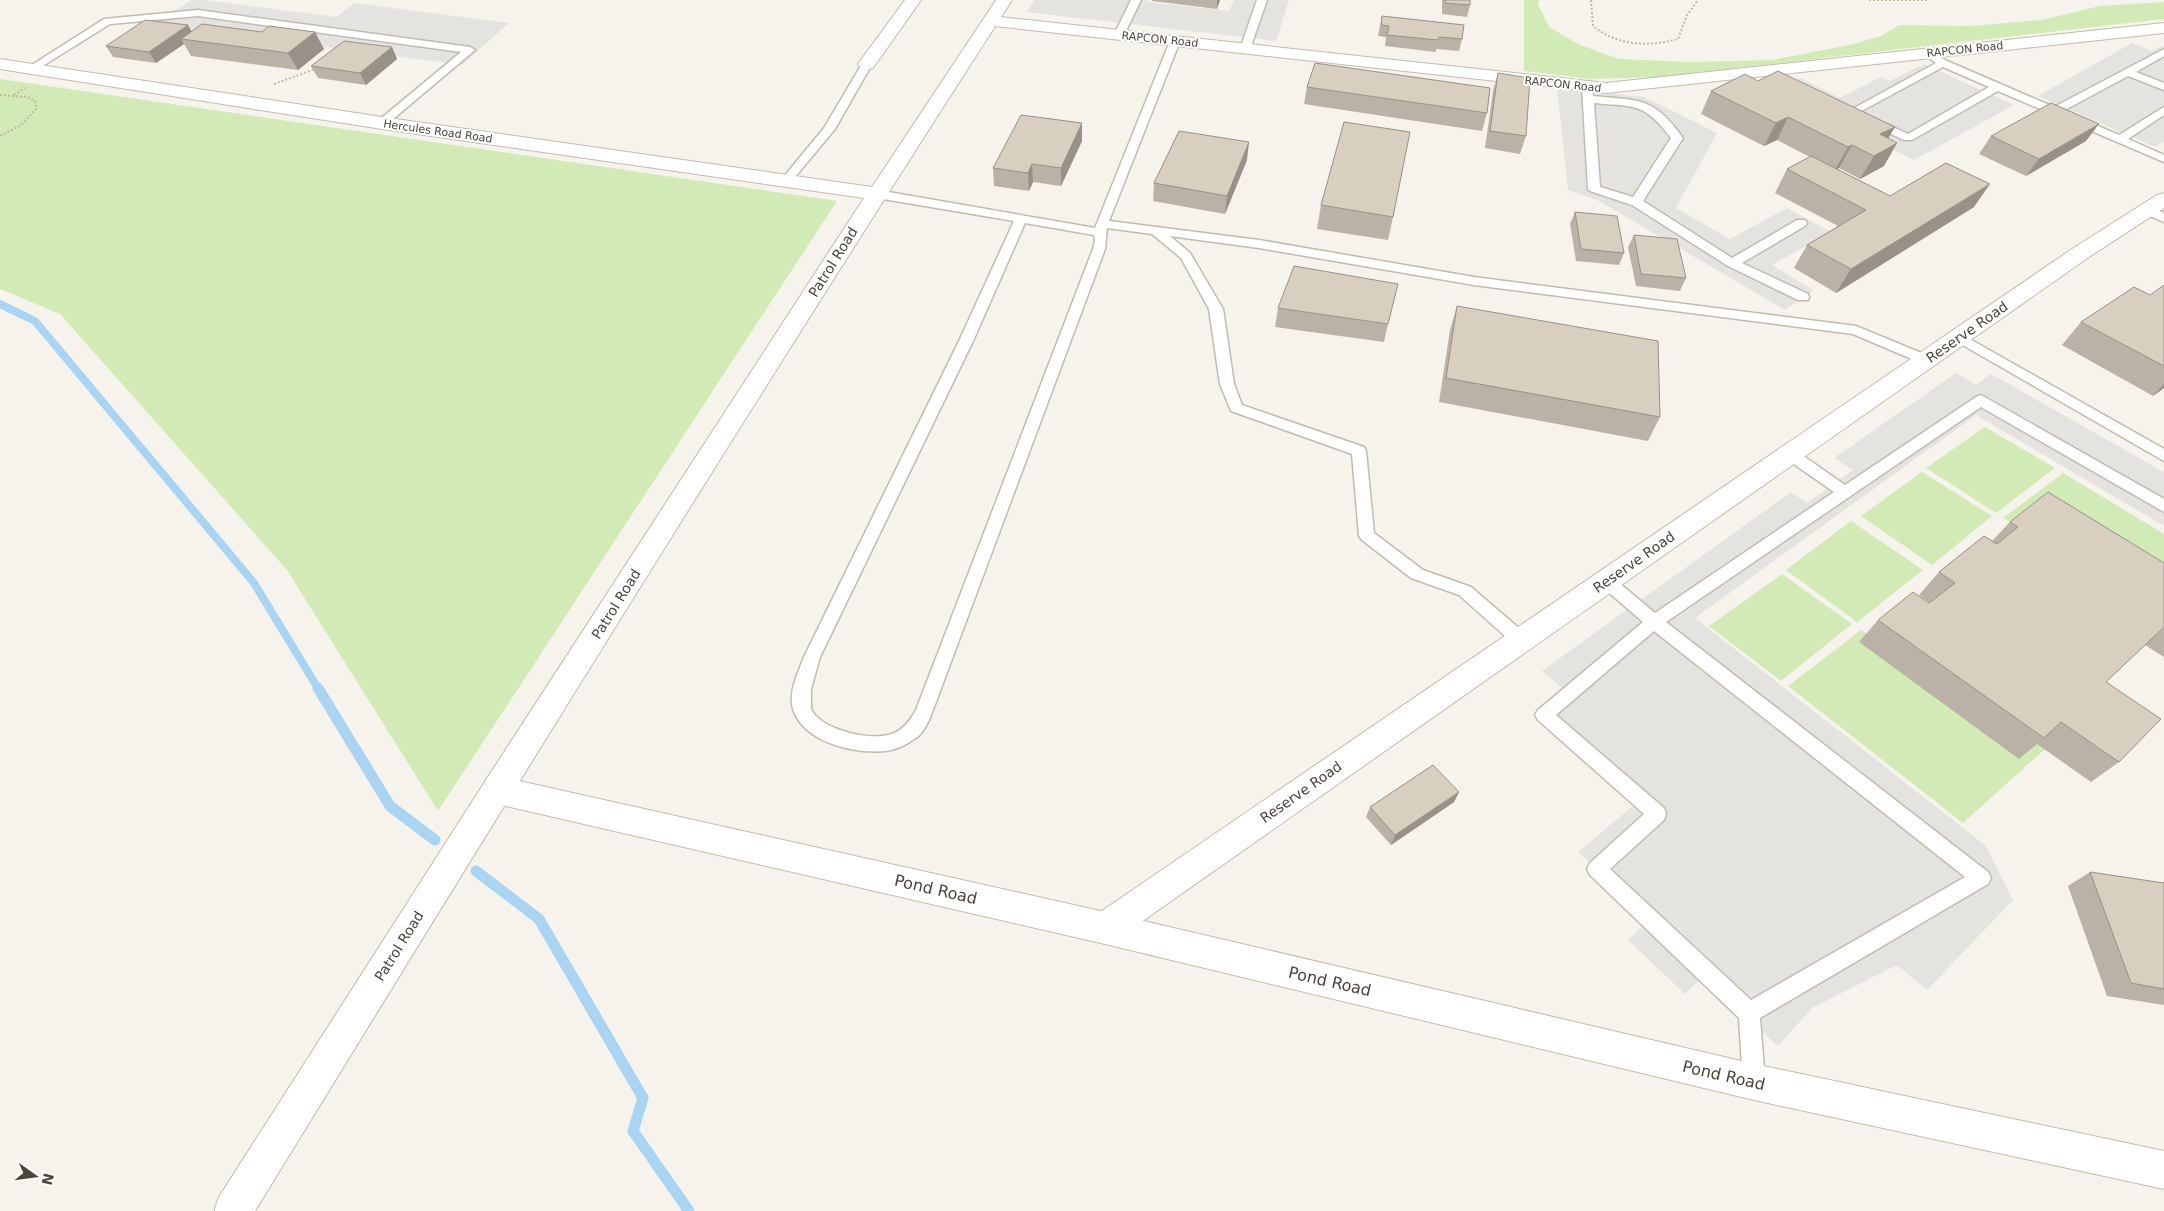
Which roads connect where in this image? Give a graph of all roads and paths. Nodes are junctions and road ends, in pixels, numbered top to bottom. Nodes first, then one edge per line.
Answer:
1 (913, 0) edge
2 (1136, 0) edge
3 (1262, 0) edge
4 (1591, 0) edge
5 (1698, 0) edge
6 (1869, 0) edge
7 (1927, 0) edge
8 (997, 10) edge
9 (2164, 28) edge
10 (1119, 35) junction
11 (1175, 41) junction
12 (1245, 49) junction
13 (2164, 52) edge
14 (1927, 53) junction
15 (1943, 63) junction
16 (0, 64) edge
17 (866, 64) joint
18 (1782, 69) junction
19 (30, 70) junction
20 (2127, 72) junction
21 (1795, 82) edge
22 (1629, 86) junction
23 (1997, 87) junction
24 (2164, 87) edge
25 (1588, 93) junction
26 (0, 95) edge
27 (1643, 105) junction
28 (2164, 110) edge
29 (2054, 112) junction
30 (382, 123) junction
31 (0, 136) edge
32 (2119, 140) junction
33 (2164, 159) edge
34 (786, 181) junction
35 (877, 194) junction
36 (1636, 202) junction
37 (2158, 209) edge
38 (1021, 219) junction
39 (1801, 223) dead end
40 (1101, 228) junction
41 (1156, 231) junction
42 (1732, 263) junction
43 (1803, 297) dead end
44 (1959, 337) junction
45 (1926, 360) junction
46 (1790, 454) junction
47 (2164, 456) edge
48 (1844, 492) junction
49 (2164, 506) edge
50 (1606, 582) junction
51 (1654, 622) junction
52 (1521, 640) junction
53 (497, 790) junction
54 (1105, 928) junction
55 (1749, 1012) junction
56 (1754, 1082) junction
57 (2164, 1170) edge
58 (234, 1211) edge

1 - 17 street
2 - 10 lane
3 - 12 lane
4 - 5 path
6 - 7 path
8 - 10 street, RAPCON Road
8 - 35 street, Patrol Road
9 - 14 street, RAPCON Road
10 - 11 street, RAPCON Road
11 - 12 street, RAPCON Road
11 - 40 lane
12 - 25 street, RAPCON Road
13 - 20 lane
14 - 15 lane
14 - 18 street, RAPCON Road
15 - 23 lane
15 - 23 lane
16 - 19 street, Hercules Road Road
17 - 34 lane
18 - 21 lane
18 - 22 street, RAPCON Road
19 - 30 street, Hercules Road Road
19 - 30 lane
20 - 24 lane
20 - 29 lane
22 - 25 street, RAPCON Road
22 - 27 lane
23 - 29 lane
25 - 27 lane
25 - 36 lane
26 - 31 path
27 - 36 lane
28 - 32 lane
29 - 32 lane
30 - 34 street, Hercules Road Road
32 - 33 lane
34 - 35 street, Hercules Road Road
35 - 38 lane
35 - 53 street, Patrol Road
36 - 42 lane
37 - 44 street, Reserve Road
38 - 40 lane
38 - 40 lane
39 - 42 lane
40 - 41 lane
41 - 45 lane
41 - 52 lane
42 - 43 lane
44 - 45 street, Reserve Road
44 - 47 lane
45 - 46 street, Reserve Road
46 - 48 lane
46 - 50 street, Reserve Road
48 - 49 lane
48 - 51 lane
50 - 51 lane
50 - 52 street, Reserve Road
51 - 55 lane
51 - 55 lane
52 - 54 street, Reserve Road
53 - 54 street, Pond Road
53 - 58 street, Patrol Road
54 - 56 street, Pond Road
55 - 56 lane
56 - 57 street, Pond Road

